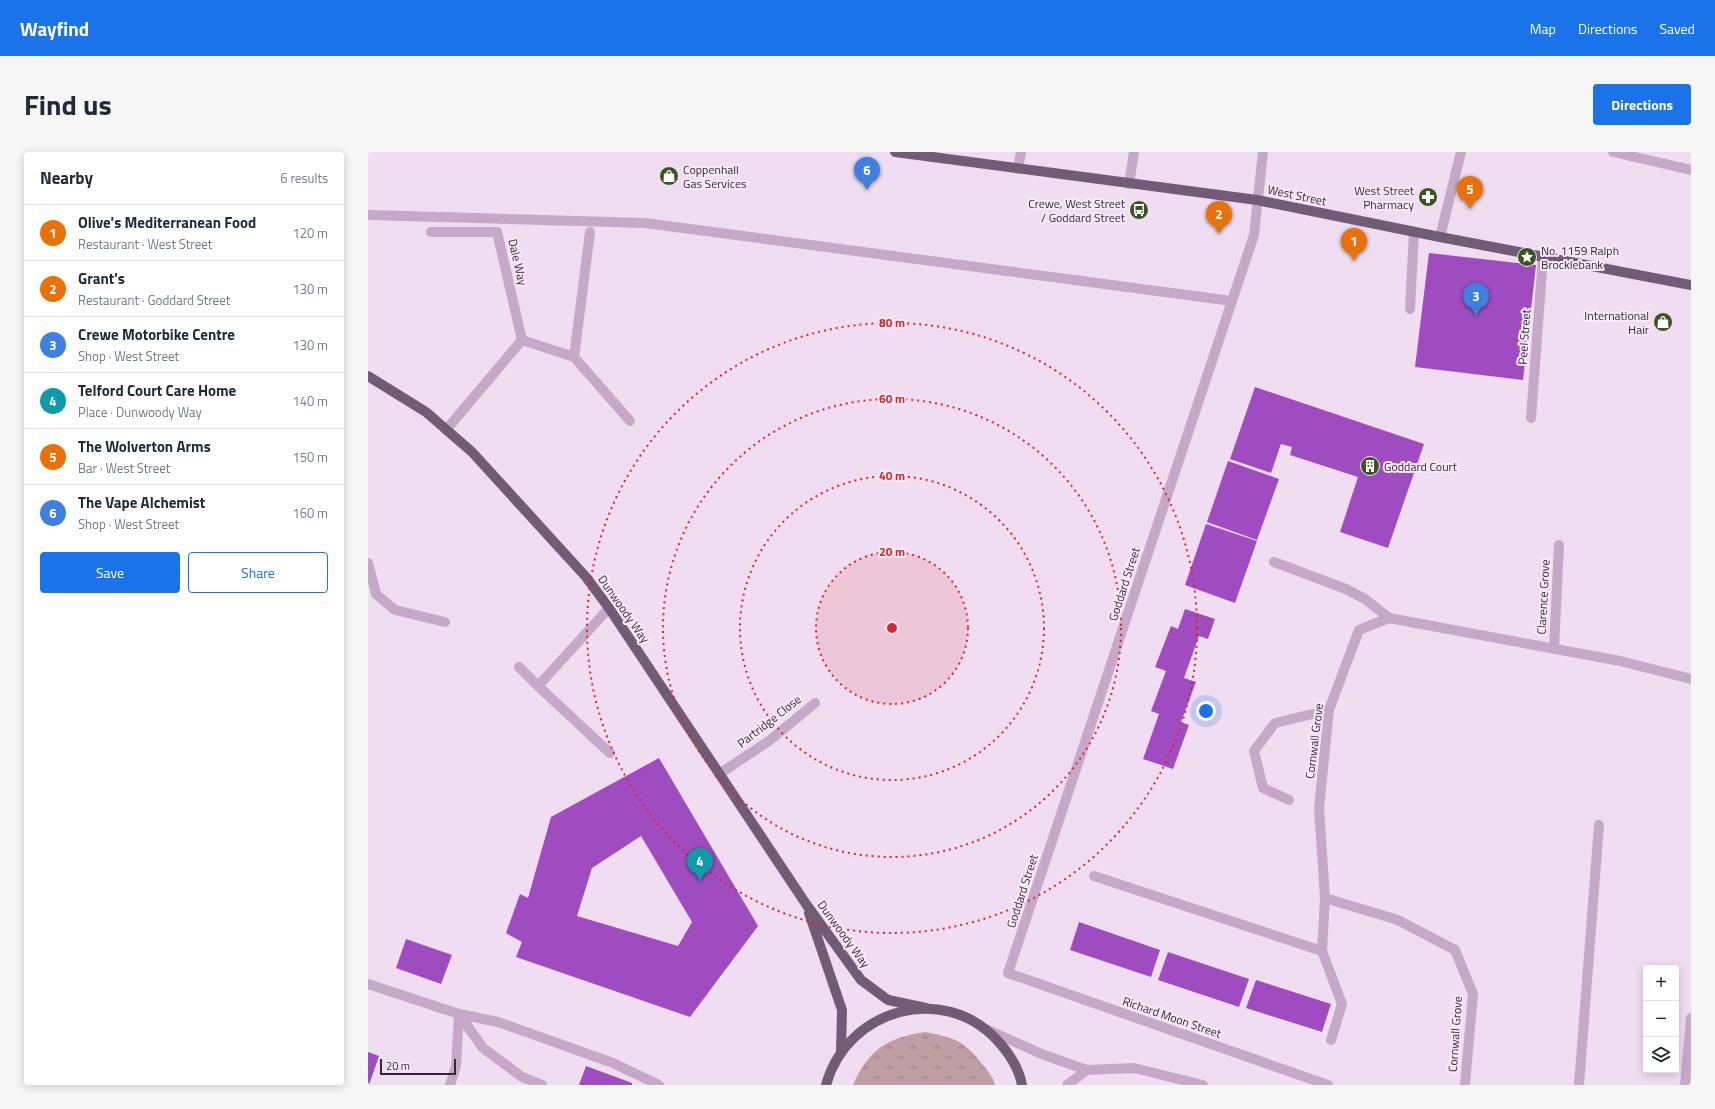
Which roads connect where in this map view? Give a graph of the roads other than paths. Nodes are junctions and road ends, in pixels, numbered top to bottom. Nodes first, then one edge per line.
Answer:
1 (895, 152) edge
2 (1020, 152) edge
3 (1134, 152) edge
4 (1263, 152) edge
5 (1461, 152) edge
6 (1613, 152) edge
7 (1018, 169) junction
8 (1691, 170) edge
9 (1129, 184) junction
10 (1257, 200) junction
11 (368, 215) edge
12 (431, 232) dead end
13 (590, 232) dead end
14 (1414, 232) junction
15 (1440, 238) junction
16 (1543, 257) junction
17 (1691, 284) edge
18 (1232, 302) junction
19 (1410, 309) dead end
20 (522, 340) junction
21 (574, 357) junction
22 (368, 376) edge
23 (1531, 418) dead end
24 (630, 422) dead end
25 (446, 430) junction
26 (1558, 545) dead end
27 (1274, 562) dead end
28 (368, 563) edge
29 (609, 608) junction
30 (1389, 618) junction
31 (445, 622) dead end
32 (1554, 649) junction
33 (519, 667) dead end
34 (1691, 679) edge
35 (538, 686) junction
36 (815, 703) dead end
37 (1329, 710) junction
38 (610, 753) dead end
39 (719, 774) junction
40 (1289, 800) dead end
41 (1599, 825) dead end
42 (1094, 876) dead end
43 (1325, 898) junction
44 (806, 904) junction
45 (1322, 951) junction
46 (1008, 974) joint
47 (368, 984) edge
48 (926, 1008) junction
49 (459, 1014) junction
50 (1691, 1018) edge
51 (988, 1030) junction
52 (1331, 1040) dead end
53 (841, 1052) junction
54 (1087, 1070) junction
55 (450, 1085) edge
56 (542, 1085) edge
57 (659, 1085) edge
58 (826, 1085) edge
59 (1022, 1085) edge
60 (1067, 1085) edge
61 (1203, 1085) edge
62 (1328, 1085) edge
63 (1465, 1085) edge
64 (1579, 1085) edge
65 (1685, 1085) edge

1 - 7 main road, West Street
2 - 7 street
3 - 9 street
4 - 10 street, Goddard Street
5 - 15 street
6 - 8 street
7 - 9 main road, West Street
9 - 10 main road, West Street
10 - 14 main road, West Street
10 - 18 street, Goddard Street
11 - 18 street
12 - 20 street, Dale Way
13 - 21 street
14 - 15 main road, West Street
14 - 19 street
15 - 16 main road, West Street
16 - 17 main road, West Street
16 - 23 street, Peel Street
18 - 46 street, Goddard Street
20 - 21 street
20 - 25 street
21 - 24 street
22 - 25 main road, Dunwoody Way
25 - 29 main road, Dunwoody Way
26 - 32 street, Clarence Grove
27 - 30 street
28 - 31 street
29 - 35 street
29 - 39 main road, Dunwoody Way
30 - 32 street
30 - 37 street, Cornwall Grove
32 - 34 street
33 - 35 street
35 - 38 street
36 - 39 street, Partridge Close
37 - 40 street
37 - 43 street, Cornwall Grove
39 - 44 main road, Dunwoody Way
41 - 64 street
42 - 45 street
43 - 45 street
43 - 63 street, Cornwall Grove
44 - 48 main road, Dunwoody Way
44 - 53 main road, Dunwoody Way
45 - 52 street
46 - 62 street, Richard Moon Street
47 - 49 street
48 - 51 main road, Dunwoody Way
48 - 53 main road
49 - 55 street
49 - 56 street
49 - 57 street
50 - 65 street
51 - 54 street
51 - 59 main road, Dunwoody Way
53 - 58 main road
54 - 60 street
54 - 61 street

